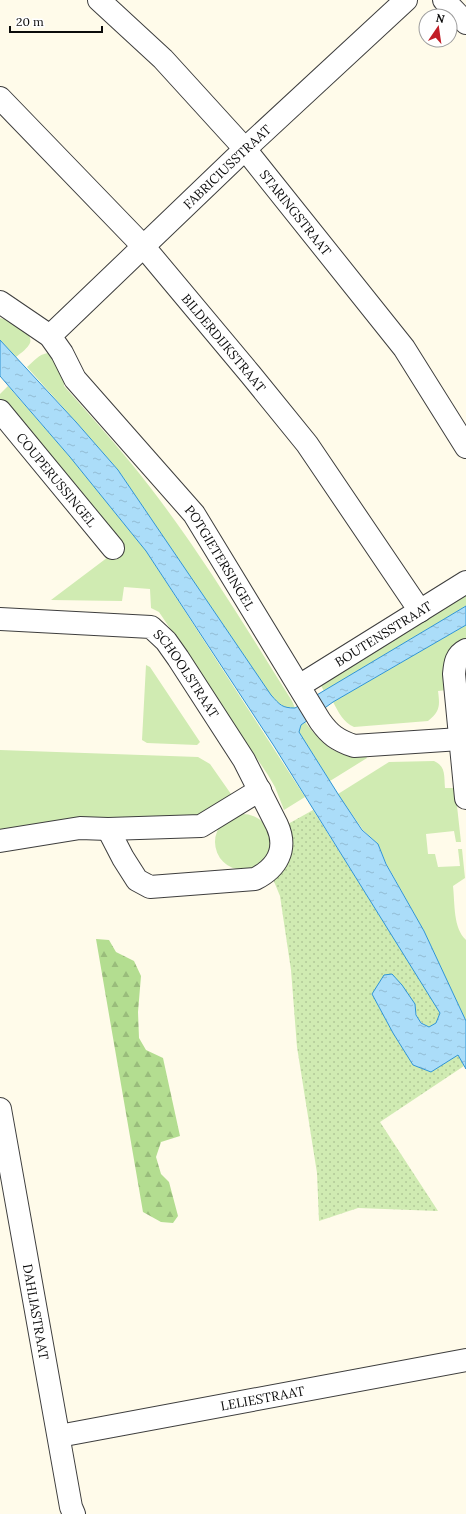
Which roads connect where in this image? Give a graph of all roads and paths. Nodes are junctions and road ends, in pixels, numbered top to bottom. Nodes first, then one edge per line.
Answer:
1 (99, 0) edge
2 (406, 0) edge
3 (444, 0) edge
4 (466, 23) edge
5 (0, 98) edge
6 (245, 149) junction
7 (144, 247) junction
8 (0, 302) edge
9 (50, 336) junction
10 (0, 411) edge
11 (466, 447) edge
12 (113, 548) dead end
13 (466, 582) edge
14 (420, 611) junction
15 (0, 619) edge
16 (466, 650) edge
17 (299, 686) junction
18 (460, 739) junction
19 (260, 790) junction
20 (466, 798) edge
21 (108, 829) junction
22 (0, 841) edge
23 (0, 1109) edge
24 (466, 1360) edge
25 (59, 1436) junction
26 (74, 1514) edge

1 - 6 street, STARINGSTRAAT
2 - 6 street, FABRICIUSSTRAAT
3 - 4 street
5 - 7 street, BILDERDIJKSTRAAT
6 - 7 street, FABRICIUSSTRAAT
6 - 11 street, STARINGSTRAAT
7 - 9 street, FABRICIUSSTRAAT
7 - 14 street, BILDERDIJKSTRAAT
8 - 9 street, POTGIETERSINGEL
9 - 17 street, POTGIETERSINGEL
10 - 12 street, COUPERUSSINGEL
13 - 14 street, BOUTENSSTRAAT
14 - 17 street, BOUTENSSTRAAT
15 - 19 street, SCHOOLSTRAAT
16 - 18 street
17 - 18 street, POTGIETERSINGEL
18 - 20 street
19 - 21 street
19 - 21 street, SCHOOLSTRAAT
21 - 22 street
23 - 25 street, DAHLIASTRAAT
24 - 25 street, LELIESTRAAT
25 - 26 street, DAHLIASTRAAT

